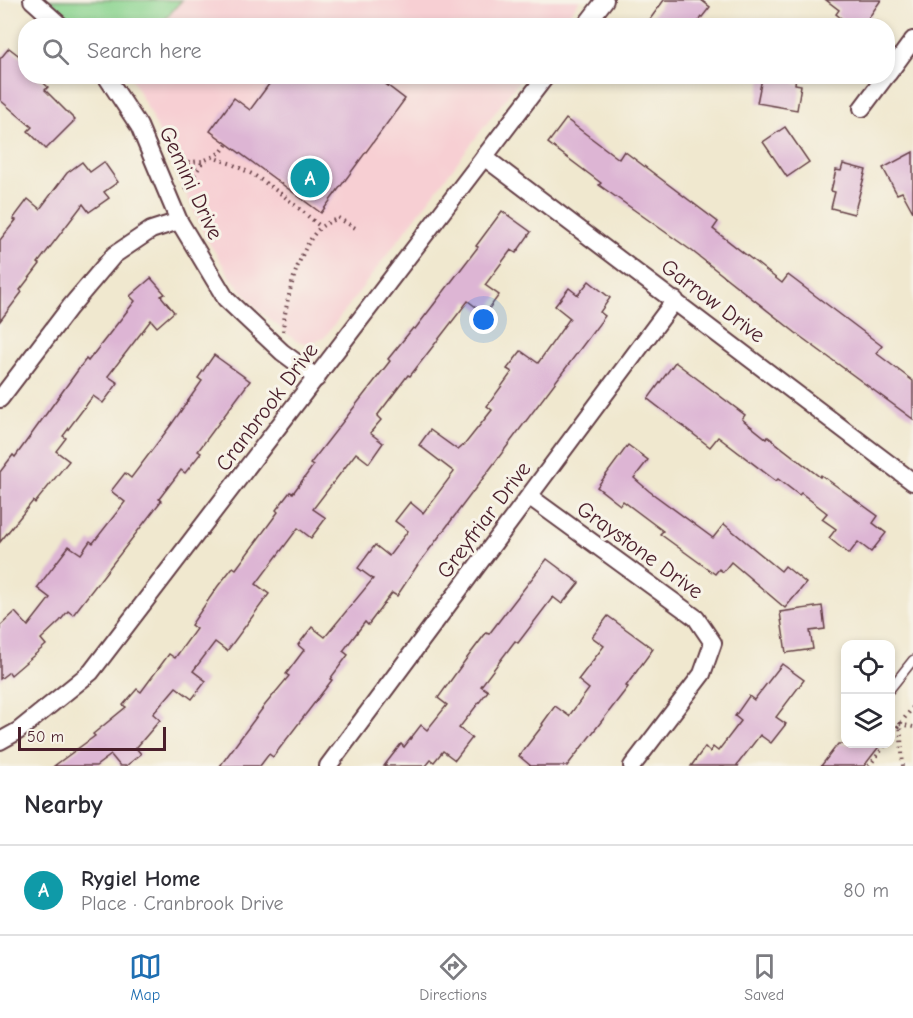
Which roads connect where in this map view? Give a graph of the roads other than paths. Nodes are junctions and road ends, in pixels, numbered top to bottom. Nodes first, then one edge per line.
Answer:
1 (32, 0) edge
2 (605, 0) edge
3 (52, 18) edge
4 (591, 18) edge
5 (913, 40) edge
6 (895, 64) edge
7 (111, 84) edge
8 (540, 84) edge
9 (880, 84) edge
10 (862, 108) dead end
11 (484, 157) junction
12 (177, 217) junction
13 (675, 300) junction
14 (317, 378) junction
15 (0, 399) edge
16 (913, 482) edge
17 (530, 497) junction
18 (913, 660) edge
19 (895, 684) edge
20 (0, 741) edge
21 (328, 766) edge
22 (632, 766) edge

1 - 3 street
2 - 4 street
5 - 6 street
7 - 12 street, Gemini Drive
8 - 11 street, Cranbrook Drive
9 - 10 street
11 - 13 street, Garrow Drive
11 - 14 street, Cranbrook Drive
12 - 14 street, Gemini Drive
12 - 15 street
13 - 16 street, Garrow Drive
13 - 17 street, Greyfriar Drive
14 - 20 street, Cranbrook Drive
17 - 21 street, Greyfriar Drive
17 - 22 street, Graystone Drive
18 - 19 lane

